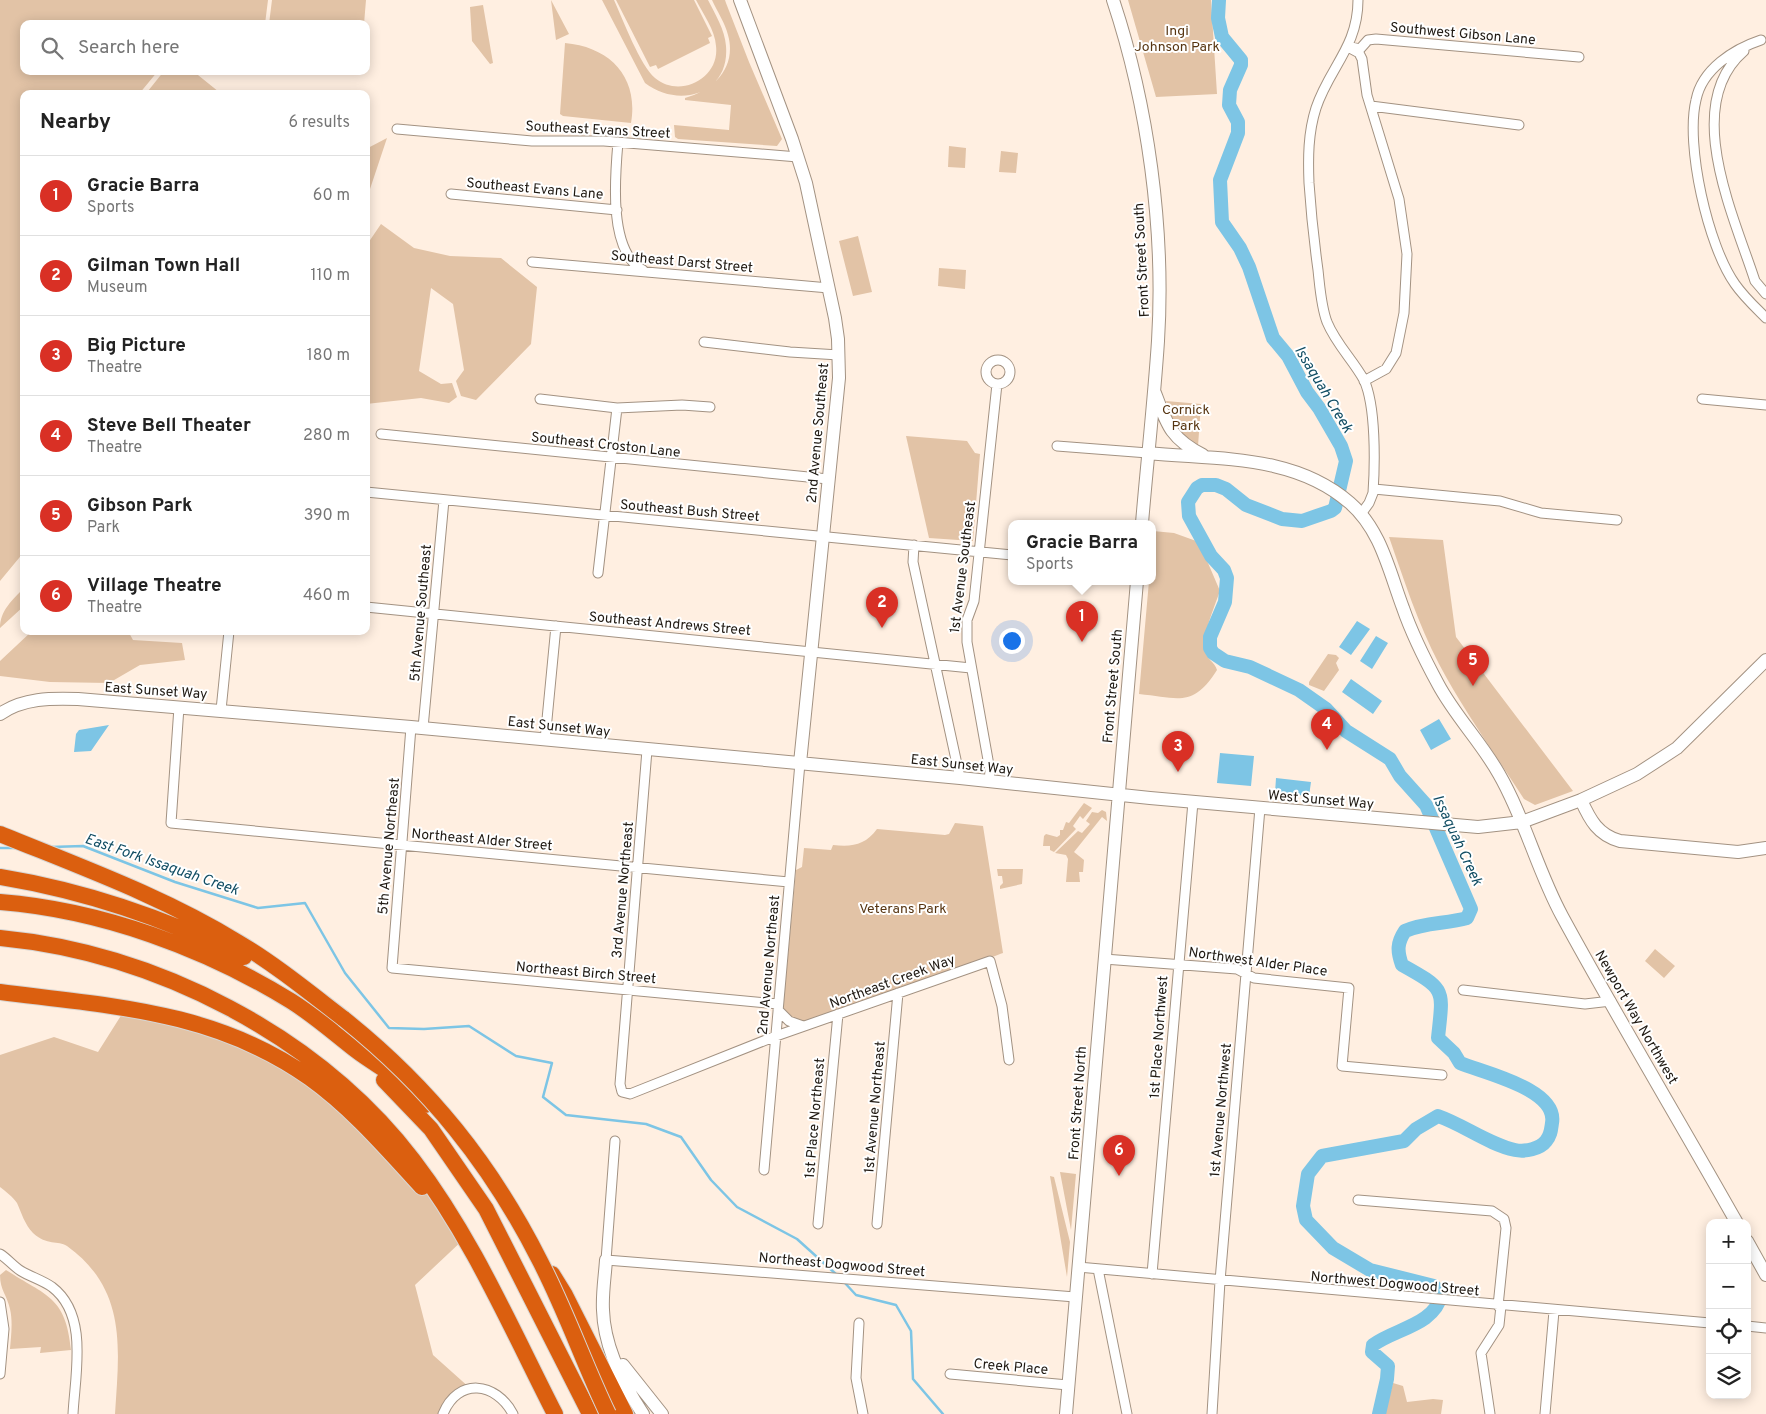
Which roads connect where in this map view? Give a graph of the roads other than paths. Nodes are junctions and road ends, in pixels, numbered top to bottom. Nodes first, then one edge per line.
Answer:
1 (740, 0) edge
2 (1113, 0) edge
3 (1358, 0) edge
4 (1763, 39) edge
5 (1348, 47) junction
6 (1579, 57) dead end
7 (1371, 106) junction
8 (1519, 125) dead end
9 (397, 129) dead end
10 (618, 142) junction
11 (798, 156) junction
12 (451, 194) dead end
13 (617, 210) junction
14 (532, 262) dead end
15 (653, 272) junction
16 (829, 288) junction
17 (1766, 294) edge
18 (1766, 318) edge
19 (704, 342) dead end
20 (839, 355) junction
21 (1364, 381) junction
22 (996, 384) dead end
23 (1154, 391) junction
24 (1702, 399) dead end
25 (540, 400) dead end
26 (1766, 405) edge
27 (710, 407) dead end
28 (617, 408) junction
29 (381, 434) dead end
30 (1057, 446) dead end
31 (1148, 453) junction
32 (611, 459) junction
33 (1210, 459) junction
34 (828, 479) junction
35 (1374, 489) junction
36 (370, 492) edge
37 (444, 500) junction
38 (1361, 514) junction
39 (606, 516) junction
40 (1142, 520) edge
41 (1617, 520) dead end
42 (822, 537) junction
43 (914, 546) junction
44 (979, 552) junction
45 (1008, 555) edge
46 (598, 573) dead end
47 (1137, 585) edge
48 (370, 607) edge
49 (434, 614) junction
50 (556, 626) junction
51 (229, 635) edge
52 (811, 650) junction
53 (1766, 660) edge
54 (936, 663) junction
55 (970, 668) junction
56 (179, 707) junction
57 (221, 710) junction
58 (0, 714) edge
59 (417, 727) junction
60 (545, 740) junction
61 (647, 750) junction
62 (800, 763) junction
63 (960, 778) junction
64 (989, 781) junction
65 (1118, 795) junction
66 (1581, 800) junction
67 (1193, 802) junction
68 (1260, 808) junction
69 (1522, 822) junction
70 (0, 834) edge
71 (402, 846) junction
72 (1766, 848) edge
73 (638, 867) junction
74 (0, 877) edge
75 (790, 882) junction
76 (0, 902) edge
77 (0, 938) edge
78 (1104, 959) junction
79 (1178, 964) junction
80 (392, 968) joint
81 (1245, 974) junction
82 (291, 981) junction
83 (627, 990) junction
84 (1462, 990) dead end
85 (0, 992) edge
86 (898, 993) junction
87 (0, 998) edge
88 (1611, 1001) junction
89 (778, 1006) junction
90 (838, 1014) junction
91 (803, 1026) junction
92 (776, 1036) junction
93 (359, 1053) junction
94 (1009, 1060) dead end
95 (1442, 1075) dead end
96 (622, 1092) joint
97 (353, 1116) junction
98 (615, 1141) dead end
99 (764, 1170) dead end
100 (1358, 1200) dead end
101 (1735, 1219) edge
102 (818, 1224) dead end
103 (877, 1224) dead end
104 (465, 1238) junction
105 (1751, 1248) edge
106 (0, 1254) edge
107 (606, 1260) junction
108 (1078, 1267) junction
109 (1098, 1269) junction
110 (1152, 1274) junction
111 (1766, 1274) edge
112 (1220, 1281) junction
113 (1075, 1298) junction
114 (0, 1302) edge
115 (1499, 1306) junction
116 (1554, 1311) junction
117 (859, 1323) dead end
118 (1706, 1323) edge
119 (1751, 1326) edge
120 (1766, 1328) edge
121 (610, 1344) junction
122 (0, 1374) edge
123 (950, 1374) dead end
124 (1068, 1385) junction
125 (73, 1414) edge
126 (443, 1414) edge
127 (513, 1414) edge
128 (555, 1414) edge
129 (590, 1414) edge
130 (608, 1414) edge
131 (625, 1414) edge
132 (643, 1414) edge
133 (662, 1414) edge
134 (863, 1414) edge
135 (1066, 1414) edge
136 (1127, 1414) edge
137 (1212, 1414) edge
138 (1490, 1414) edge
139 (1545, 1414) edge

1 - 11 street, 2nd Avenue Southeast
2 - 23 street, Front Street South
3 - 5 street
4 - 17 street
4 - 18 street
5 - 6 street, Southwest Gibson Lane
5 - 7 street
5 - 21 street
7 - 8 street
7 - 21 street
9 - 10 street, Southeast Evans Street
10 - 11 street, Southeast Evans Street
10 - 13 street
11 - 16 street, 2nd Avenue Southeast
12 - 13 street, Southeast Evans Lane
13 - 15 street
14 - 15 street, Southeast Darst Street
15 - 16 street, Southeast Darst Street
16 - 20 street, 2nd Avenue Southeast
19 - 20 street
20 - 34 street, 2nd Avenue Southeast
21 - 35 street
22 - 44 street, 1st Avenue Southeast
23 - 31 street, Front Street South
23 - 33 street
24 - 26 street
25 - 28 street
27 - 28 street
28 - 32 street
29 - 32 street, Southeast Croston Lane
30 - 31 street
31 - 33 street, Newport Way Northwest
31 - 40 street, Front Street South
32 - 34 street, Southeast Croston Lane
32 - 39 street
33 - 38 street, Newport Way Northwest
34 - 42 street, 2nd Avenue Southeast
35 - 38 street
35 - 41 street
36 - 37 street, Southeast Bush Street
37 - 39 street, Southeast Bush Street
37 - 49 street, 5th Avenue Southeast
38 - 69 street, Newport Way Northwest
39 - 42 street, Southeast Bush Street
39 - 46 street
42 - 43 street, Southeast Bush Street
42 - 52 street, 2nd Avenue Southeast
43 - 44 street, Southeast Bush Street
43 - 54 street
44 - 45 street, Southeast Bush Street
44 - 55 street, 1st Avenue Southeast
47 - 65 street, Front Street South
48 - 49 street, Southeast Andrews Street
49 - 50 street, Southeast Andrews Street
49 - 59 street, 5th Avenue Southeast
50 - 52 street, Southeast Andrews Street
50 - 60 street
51 - 57 street
52 - 54 street, Southeast Andrews Street
52 - 62 street, 2nd Avenue Southeast
53 - 66 street, West Sunset Way
54 - 55 street, Southeast Andrews Street
54 - 63 street
55 - 64 street, 1st Avenue Southeast
56 - 57 street, East Sunset Way
56 - 58 street, East Sunset Way
56 - 71 street, Northeast Alder Street
57 - 59 street, East Sunset Way
59 - 60 street, East Sunset Way
59 - 71 street, 5th Avenue Northeast
60 - 61 street, East Sunset Way
61 - 62 street, East Sunset Way
61 - 73 street, 3rd Avenue Northeast
62 - 63 street, East Sunset Way
62 - 75 street, 2nd Avenue Northeast
63 - 64 street, East Sunset Way
64 - 65 street, East Sunset Way
65 - 67 street, West Sunset Way
65 - 78 street, Front Street North
66 - 69 street, West Sunset Way
66 - 72 street
67 - 68 street, West Sunset Way
67 - 79 street, 1st Place Northwest
68 - 69 street, West Sunset Way
68 - 81 street, 1st Avenue Northwest
69 - 88 street, Newport Way Northwest
70 - 82 highway
71 - 73 street, Northeast Alder Street
71 - 80 street, 5th Avenue Northeast
73 - 75 street, Northeast Alder Street
73 - 83 street, 3rd Avenue Northeast
74 - 82 highway
75 - 89 street, 2nd Avenue Northeast
76 - 93 highway
77 - 104 highway
78 - 79 street, Northwest Alder Place
78 - 108 street, Front Street North
79 - 81 street, Northwest Alder Place
79 - 110 street, 1st Place Northwest
80 - 83 street, Northeast Birch Street
81 - 95 street, Northwest Alder Place
81 - 112 street, 1st Avenue Northwest
82 - 130 highway, bridge
83 - 89 street, Northeast Birch Street
83 - 96 street, 3rd Avenue Northeast
84 - 88 street
85 - 97 highway
86 - 90 street, Northeast Creek Way
86 - 94 street, Northeast Creek Way
86 - 103 street, 1st Avenue Northeast
87 - 97 highway
88 - 101 street, Newport Way Northwest
89 - 91 street
89 - 92 street, 2nd Avenue Northeast
90 - 91 street, Northeast Creek Way
90 - 102 street, 1st Place Northeast
91 - 92 street, Northeast Creek Way
92 - 96 street, Northeast Creek Way
92 - 99 street, 2nd Avenue Northeast
93 - 129 highway
93 - 131 highway
97 - 104 highway
98 - 107 street
100 - 115 street
104 - 128 highway
105 - 111 street
106 - 125 street
107 - 113 street, Northeast Dogwood Street
107 - 121 street
108 - 109 street, Northwest Dogwood Street
108 - 113 street, Front Street North
109 - 110 street, Northwest Dogwood Street
109 - 136 street
110 - 112 street, Northwest Dogwood Street
112 - 115 street, Northwest Dogwood Street
112 - 137 street, 1st Avenue Northwest
113 - 124 street, Front Street North
114 - 122 street
115 - 116 street, Northwest Dogwood Street
115 - 138 street
116 - 118 street, Northwest Dogwood Street
116 - 139 street
117 - 134 street
119 - 120 street
121 - 132 street
121 - 133 street
123 - 124 street, Creek Place
124 - 135 street, Front Street North
126 - 127 street

